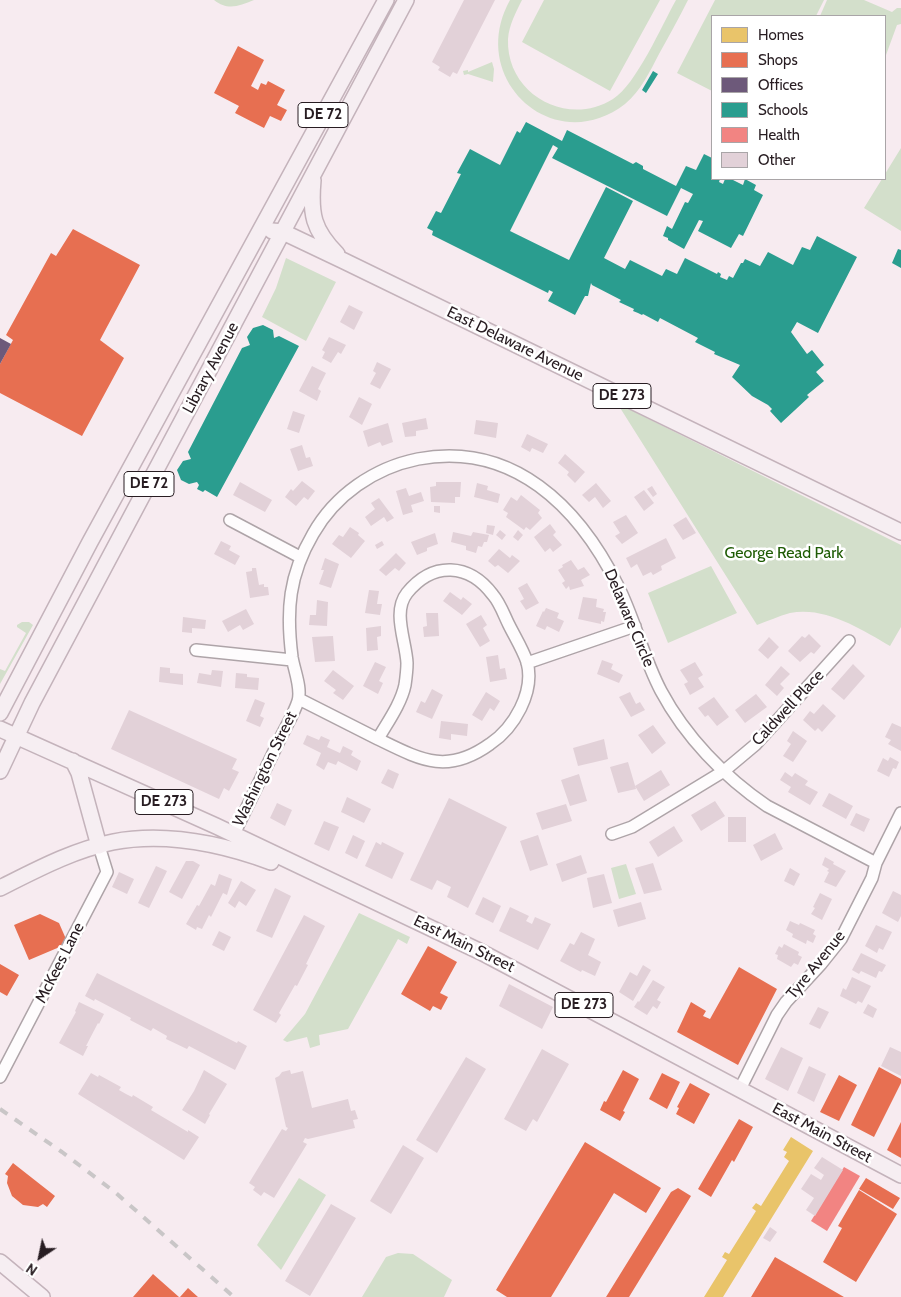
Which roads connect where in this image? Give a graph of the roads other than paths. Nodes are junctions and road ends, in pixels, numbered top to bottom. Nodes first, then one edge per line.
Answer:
1 (386, 0) edge
2 (406, 0) edge
3 (416, 0) edge
4 (356, 95) junction
5 (314, 174) junction
6 (261, 230) junction
7 (283, 232) junction
8 (344, 261) junction
9 (230, 520) dead end
10 (901, 532) edge
11 (300, 557) junction
12 (635, 626) junction
13 (849, 641) dead end
14 (196, 650) dead end
15 (292, 660) junction
16 (527, 662) junction
17 (299, 699) junction
18 (0, 713) edge
19 (0, 729) edge
20 (16, 736) junction
21 (378, 739) junction
22 (73, 760) junction
23 (0, 771) edge
24 (724, 771) junction
25 (901, 813) edge
26 (234, 834) junction
27 (612, 834) dead end
28 (99, 846) junction
29 (876, 863) junction
30 (312, 872) junction
31 (0, 888) edge
32 (0, 1077) edge
33 (740, 1089) junction
34 (901, 1175) edge
35 (0, 1262) edge
36 (42, 1297) edge

1 - 6 main road, Library Avenue / DE 72
2 - 4 main road, Library Avenue / DE 72
3 - 4 main road
4 - 5 main road, Library Avenue / DE 72
5 - 7 main road, Library Avenue / DE 72
5 - 8 main road
6 - 7 main road, East Delaware Avenue / DE 273
6 - 18 main road, Library Avenue / DE 72
7 - 8 main road, East Delaware Avenue / DE 273
7 - 20 main road, Library Avenue / DE 72
8 - 10 main road, East Delaware Avenue / DE 273
9 - 11 street
11 - 12 street, Delaware Circle
11 - 15 street, Washington Street
12 - 16 street
12 - 24 street, Delaware Circle
13 - 24 street, Caldwell Place
14 - 15 street
15 - 17 street, Washington Street
16 - 21 street
16 - 21 street
17 - 21 street
17 - 26 street, Washington Street
19 - 20 main road, DE 273
20 - 22 main road, East Main Street / DE 273
20 - 23 main road, Library Avenue
22 - 26 main road, East Main Street / DE 273
22 - 28 main road
24 - 27 street, Caldwell Place
24 - 29 street, Delaware Circle
25 - 29 street, Tyre Avenue
26 - 30 main road, East Main Street / DE 273
28 - 30 main road
28 - 31 main road
28 - 32 street, McKees Lane
29 - 33 street, Tyre Avenue
30 - 33 main road, East Main Street / DE 273
33 - 34 main road, East Main Street / DE 273
35 - 36 main road

